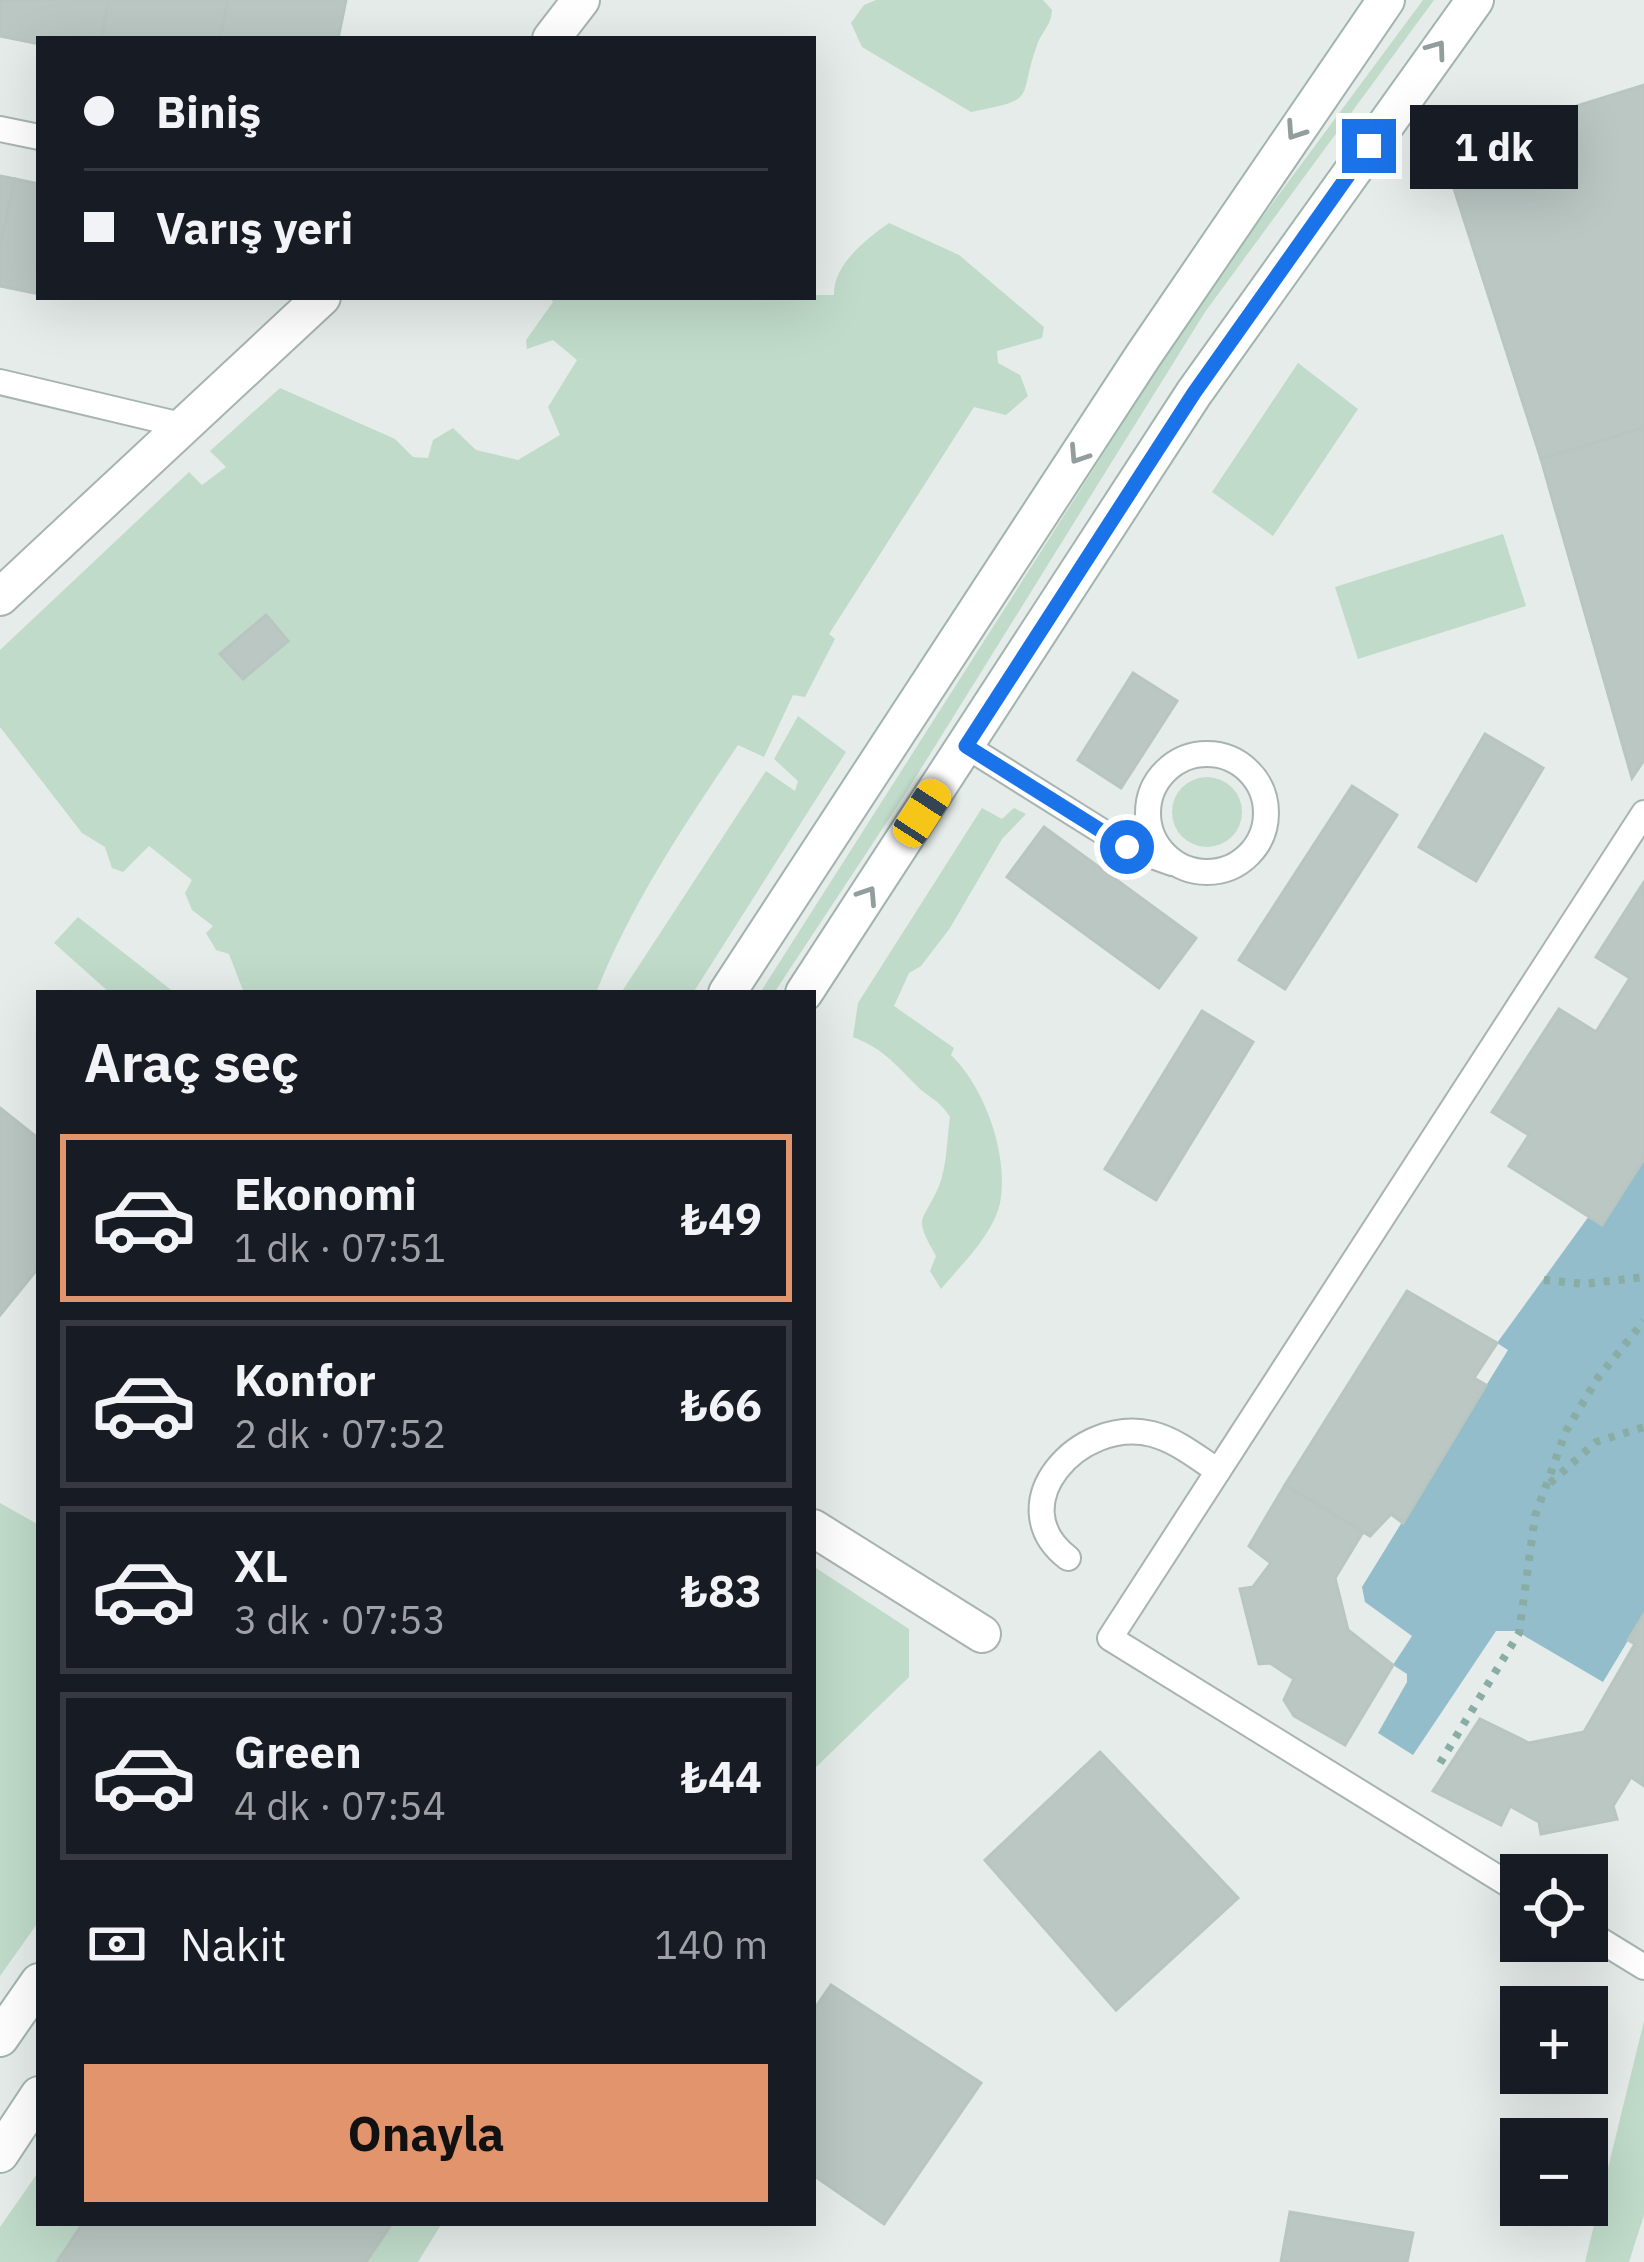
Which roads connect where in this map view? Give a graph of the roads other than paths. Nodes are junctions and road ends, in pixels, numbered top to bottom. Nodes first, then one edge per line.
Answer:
1 (1386, 0) edge
2 (1475, 0) edge
3 (576, 1) edge
4 (552, 36) edge
5 (0, 129) edge
6 (36, 136) edge
7 (319, 300) edge
8 (0, 382) edge
9 (181, 425) junction
10 (0, 597) edge
11 (966, 746) junction
12 (1644, 813) edge
13 (1148, 821) junction
14 (1127, 847) junction
15 (1184, 867) junction
16 (729, 990) edge
17 (806, 990) edge
18 (1218, 1471) junction
19 (816, 1530) edge
20 (1068, 1558) dead end
21 (982, 1634) dead end
22 (1500, 1879) edge
23 (1608, 1945) edge
24 (1644, 1967) edge
25 (36, 1986) edge
26 (0, 2038) edge
27 (36, 2100) edge
28 (0, 2154) edge

1 -> 16 street
11 -> 2 street
3 - 4 street
5 - 6 lane
7 - 9 street
8 - 9 lane
9 - 10 street
11 - 14 lane
17 -> 11 street
12 - 18 lane
13 - 14 lane
13 - 15 lane
13 - 15 lane
14 - 15 lane
18 - 20 lane
18 - 22 lane
19 - 21 street
23 - 24 lane
25 - 26 street
27 - 28 street

